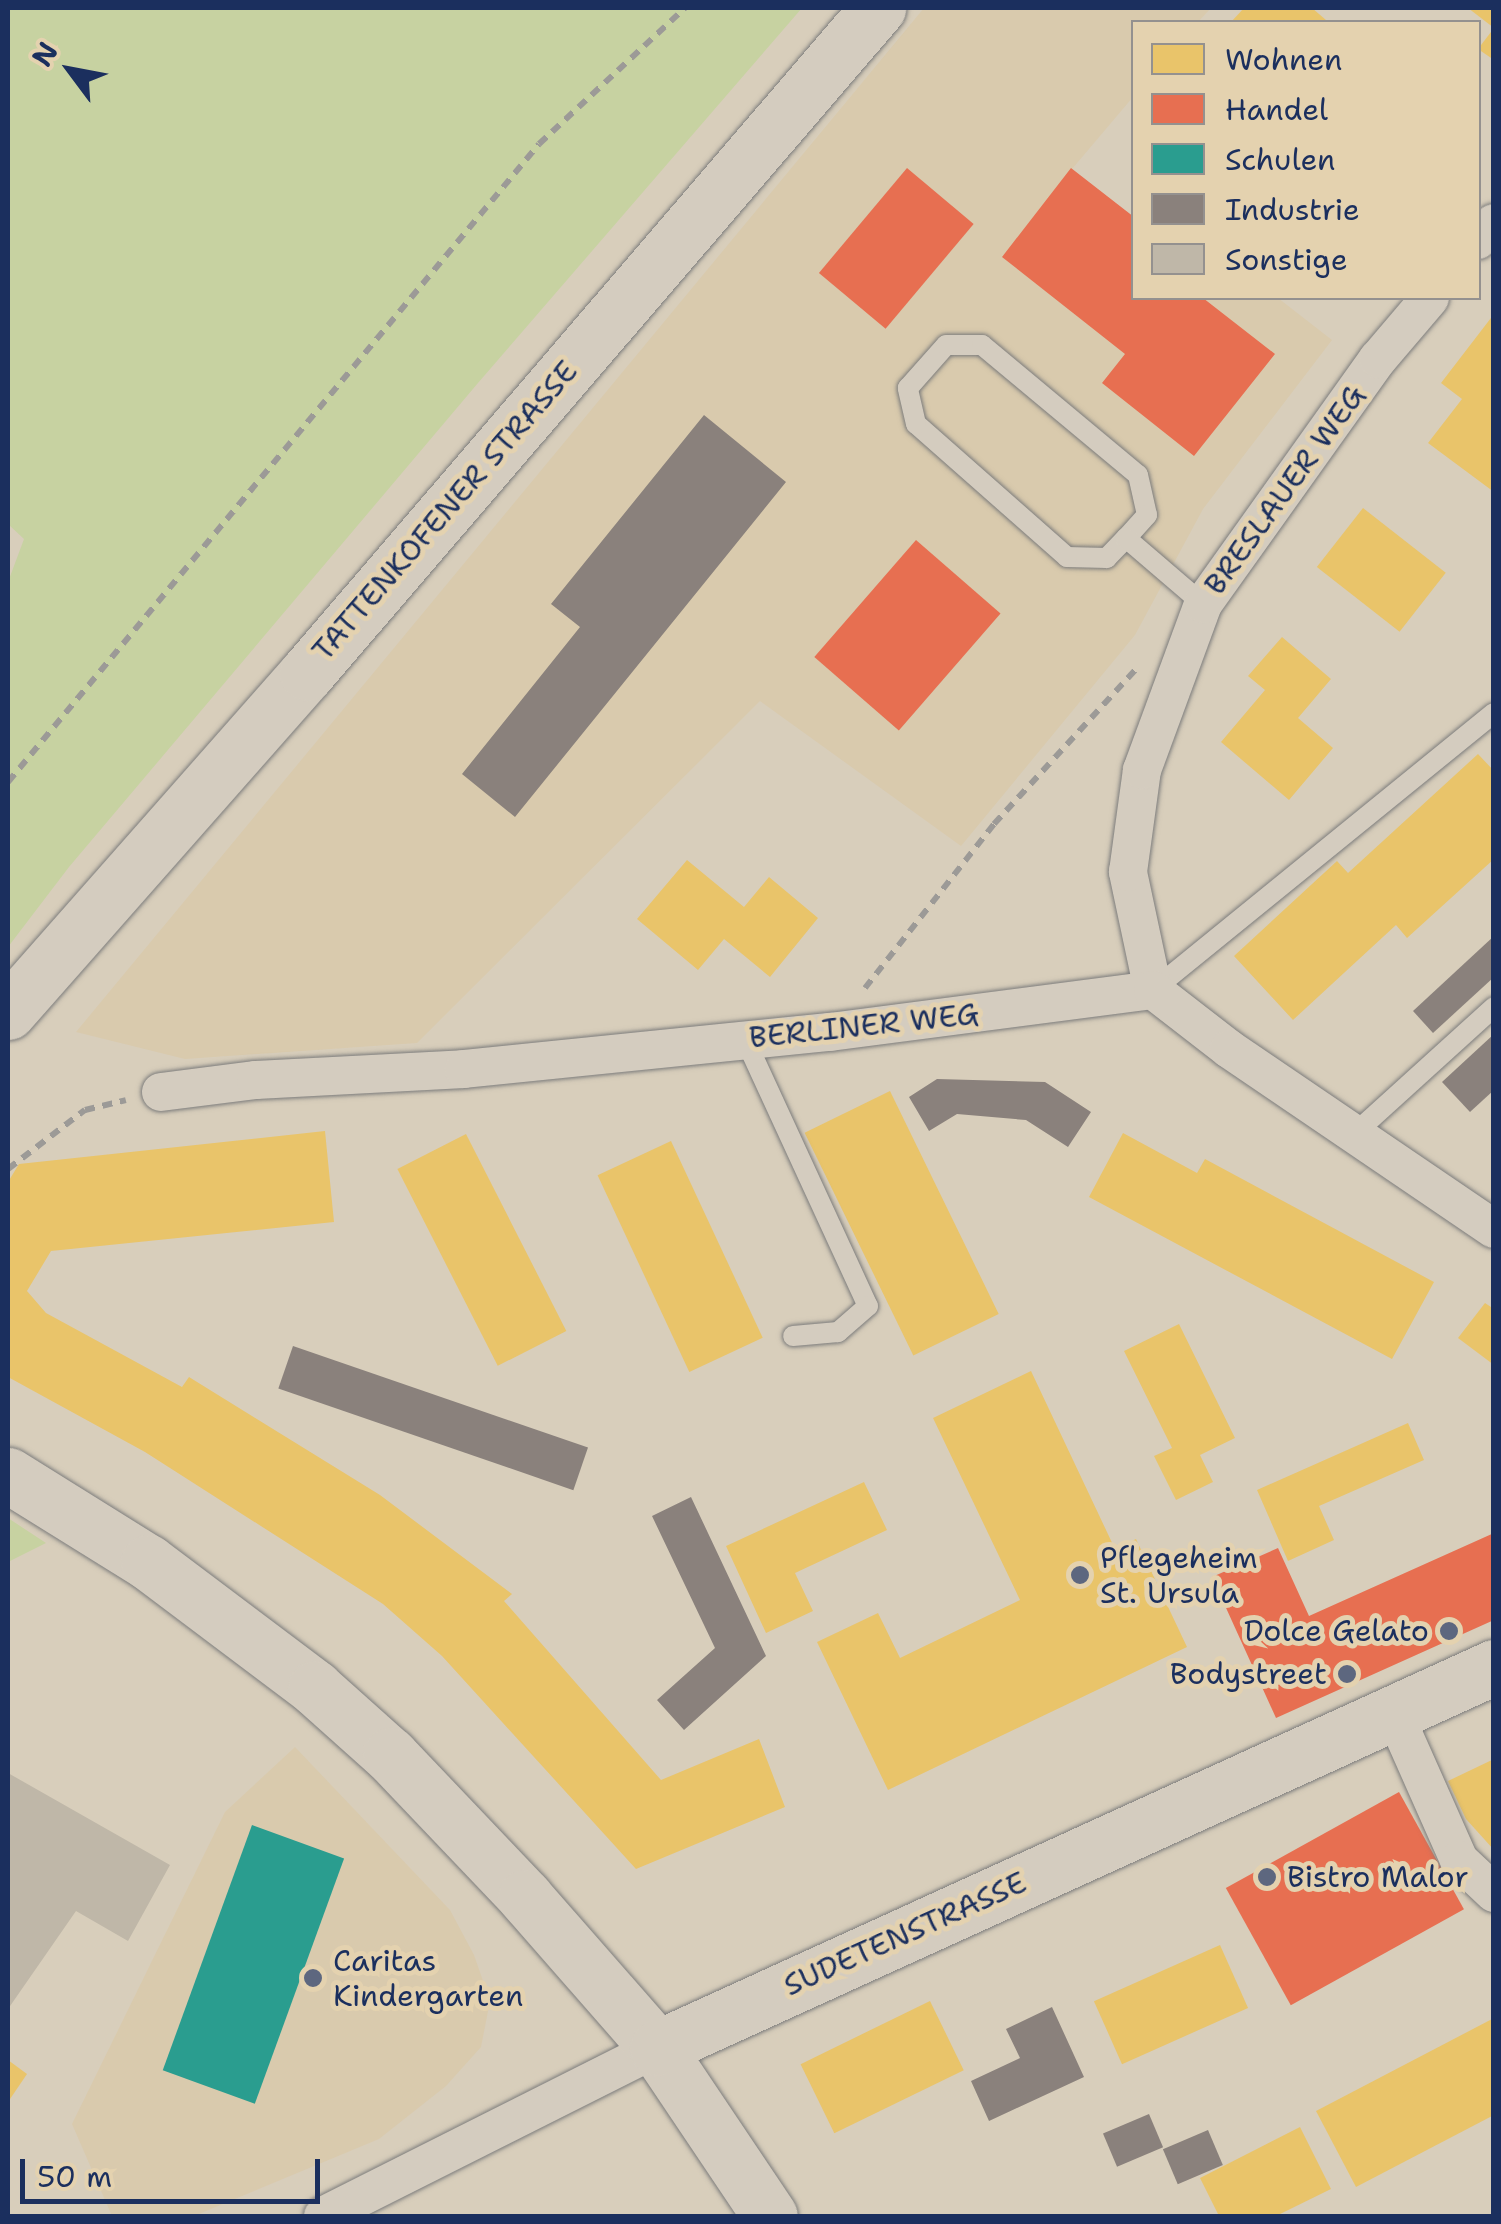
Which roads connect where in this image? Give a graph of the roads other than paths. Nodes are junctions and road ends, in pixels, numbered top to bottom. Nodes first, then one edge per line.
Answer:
1 (878, 8) edge
2 (1428, 300) edge
3 (1126, 538) junction
4 (1203, 604) junction
5 (1494, 713) edge
6 (1153, 990) junction
7 (1494, 1007) edge
8 (8, 1012) edge
9 (745, 1038) junction
10 (161, 1092) road end
11 (1354, 1134) junction
12 (1494, 1228) edge
13 (793, 1336) dead end
14 (8, 1475) edge
15 (1494, 1666) edge
16 (1393, 1711) junction
17 (1494, 1892) edge
18 (657, 2048) junction
19 (323, 2216) edge
20 (770, 2216) edge

1 - 8 street, TATTENKOFENER STRASSE
2 - 4 street, BRESLAUER WEG
3 - 3 lane
3 - 4 lane
4 - 6 street, BRESLAUER WEG
5 - 6 lane
6 - 9 street, BERLINER WEG
6 - 11 street
7 - 11 lane
9 - 10 street, BERLINER WEG
9 - 13 lane
11 - 12 street
14 - 18 street
15 - 16 street, SUDETENSTRASSE
16 - 17 street
16 - 18 street, SUDETENSTRASSE
18 - 19 street, SUDETENSTRASSE
18 - 20 street

